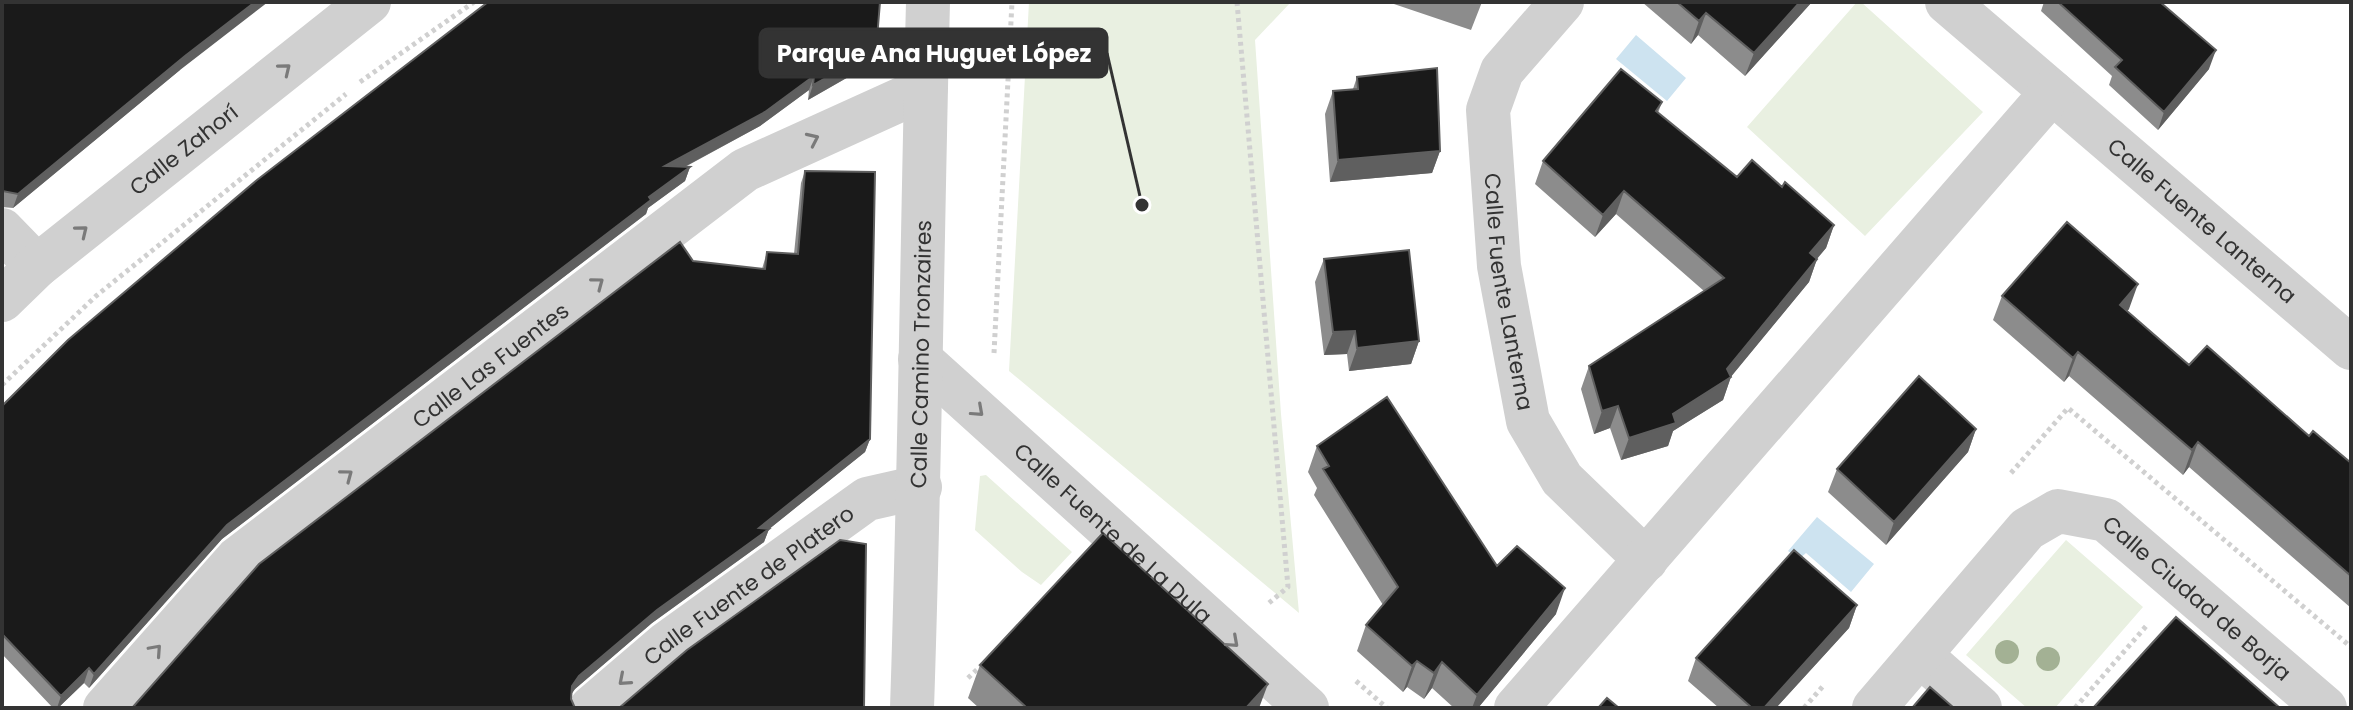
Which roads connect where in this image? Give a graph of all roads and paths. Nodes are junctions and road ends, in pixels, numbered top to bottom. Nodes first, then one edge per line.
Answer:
1 (369, 2) edge
2 (474, 2) edge
3 (928, 2) edge
4 (1012, 2) edge
5 (1237, 2) edge
6 (1562, 2) edge
7 (1947, 2) edge
8 (360, 83) dead end
9 (926, 88) junction
10 (348, 92) dead end
11 (2052, 92) junction
12 (2, 230) edge
13 (37, 266) junction
14 (2, 300) edge
15 (2351, 348) edge
16 (920, 359) junction
17 (993, 361) dead end
18 (2, 385) edge
19 (920, 487) junction
20 (1646, 560) junction
21 (1268, 604) dead end
22 (2151, 620) dead end
23 (1920, 655) junction
24 (984, 663) edge
25 (964, 669) dead end
26 (1351, 677) dead end
27 (105, 708) edge
28 (591, 708) edge
29 (912, 708) edge
30 (1307, 708) edge
31 (1387, 708) edge
32 (1516, 708) edge
33 (1874, 708) edge
34 (1980, 708) edge
35 (2075, 708) edge
36 (2325, 708) edge

13 -> 1 street, Calle Zahorí
2 - 8 path
3 - 9 street, Calle Camino Tronzaires
4 - 17 path
5 - 21 path
6 - 20 street, Calle Fuente Lanterna
7 - 11 street, Calle Fuente Lanterna
9 - 16 street, Calle Camino Tronzaires
27 -> 9 street, Calle Las Fuentes
10 - 18 path
11 - 15 street, Calle Fuente Lanterna
11 - 20 street
12 - 13 street
13 - 14 street, Calle Zahorí
16 - 19 street, Calle Camino Tronzaires
16 -> 30 street, Calle Fuente de La Dula
19 -> 28 street, Calle Fuente de Platero
19 - 29 street, Calle Camino Tronzaires
20 - 32 street
22 - 35 path
23 - 33 street
23 - 34 street
23 - 36 street, Calle Ciudad de Borja
24 - 25 path
26 - 31 path

